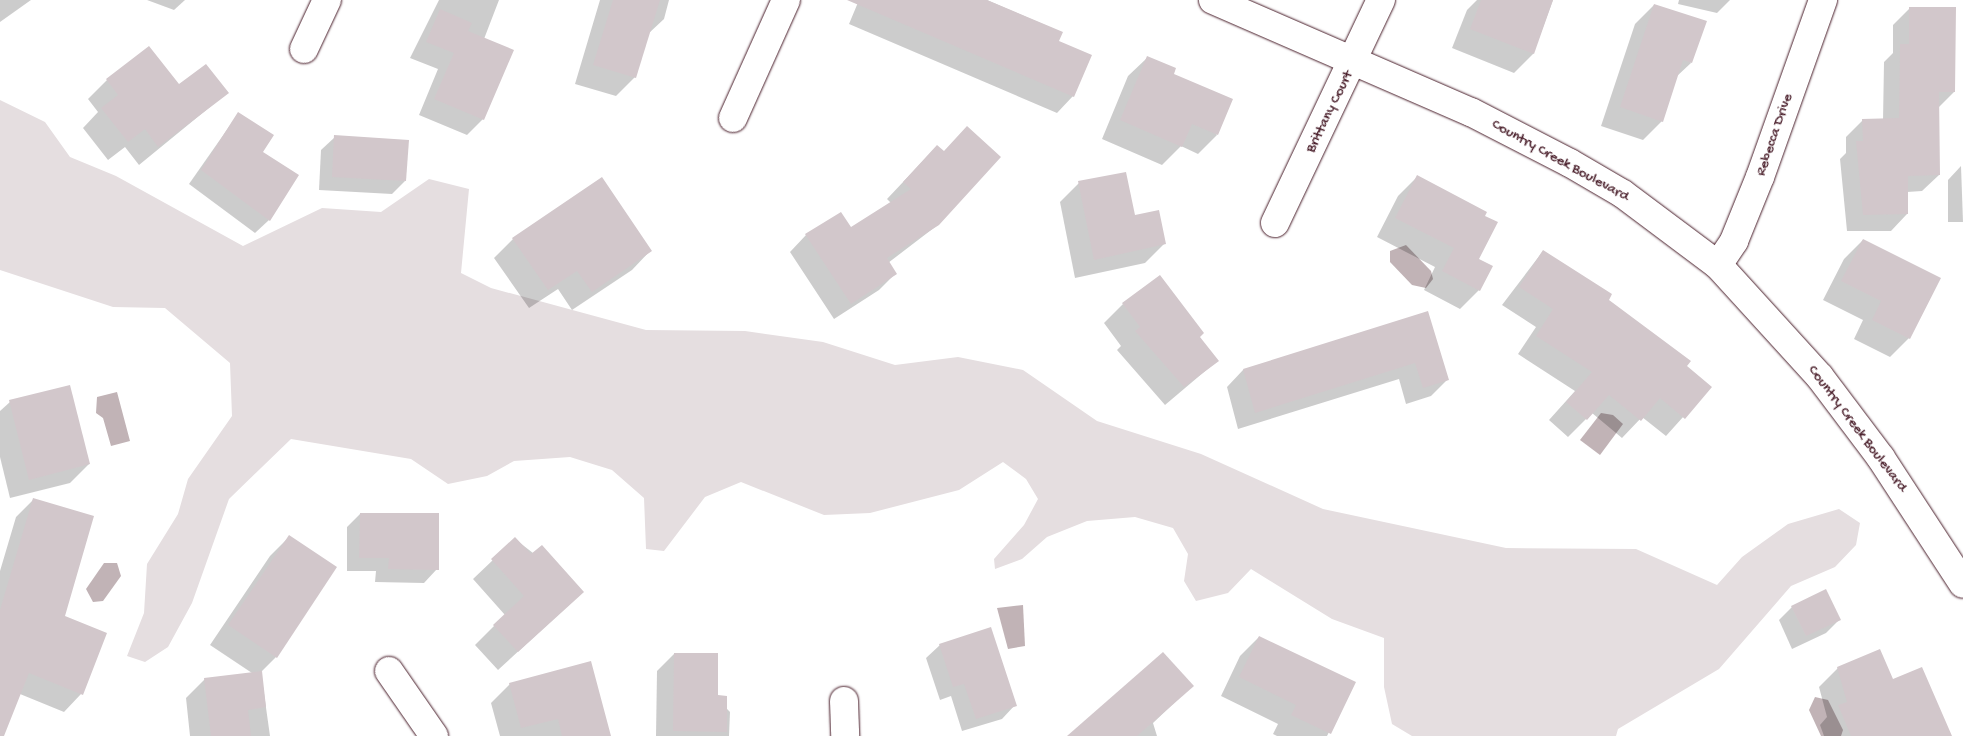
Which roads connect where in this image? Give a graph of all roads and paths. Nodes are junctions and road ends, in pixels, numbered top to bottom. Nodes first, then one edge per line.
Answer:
1 (327, 0) edge
2 (786, 0) edge
3 (1213, 0) edge
4 (1381, 0) edge
5 (1823, 0) edge
6 (304, 50) dead end
7 (1354, 62) junction
8 (733, 118) dead end
9 (1276, 223) dead end
10 (1718, 265) junction
11 (1963, 584) edge
12 (389, 671) dead end
13 (844, 701) dead end
14 (434, 736) edge
15 (845, 736) edge

1 - 6 street
2 - 8 street
3 - 7 street, Country Creek Boulevard
4 - 7 street, Brittany Court
5 - 10 street, Rebecca Drive
7 - 9 street, Brittany Court
7 - 10 street, Country Creek Boulevard
10 - 11 street, Country Creek Boulevard
12 - 14 street
13 - 15 street

